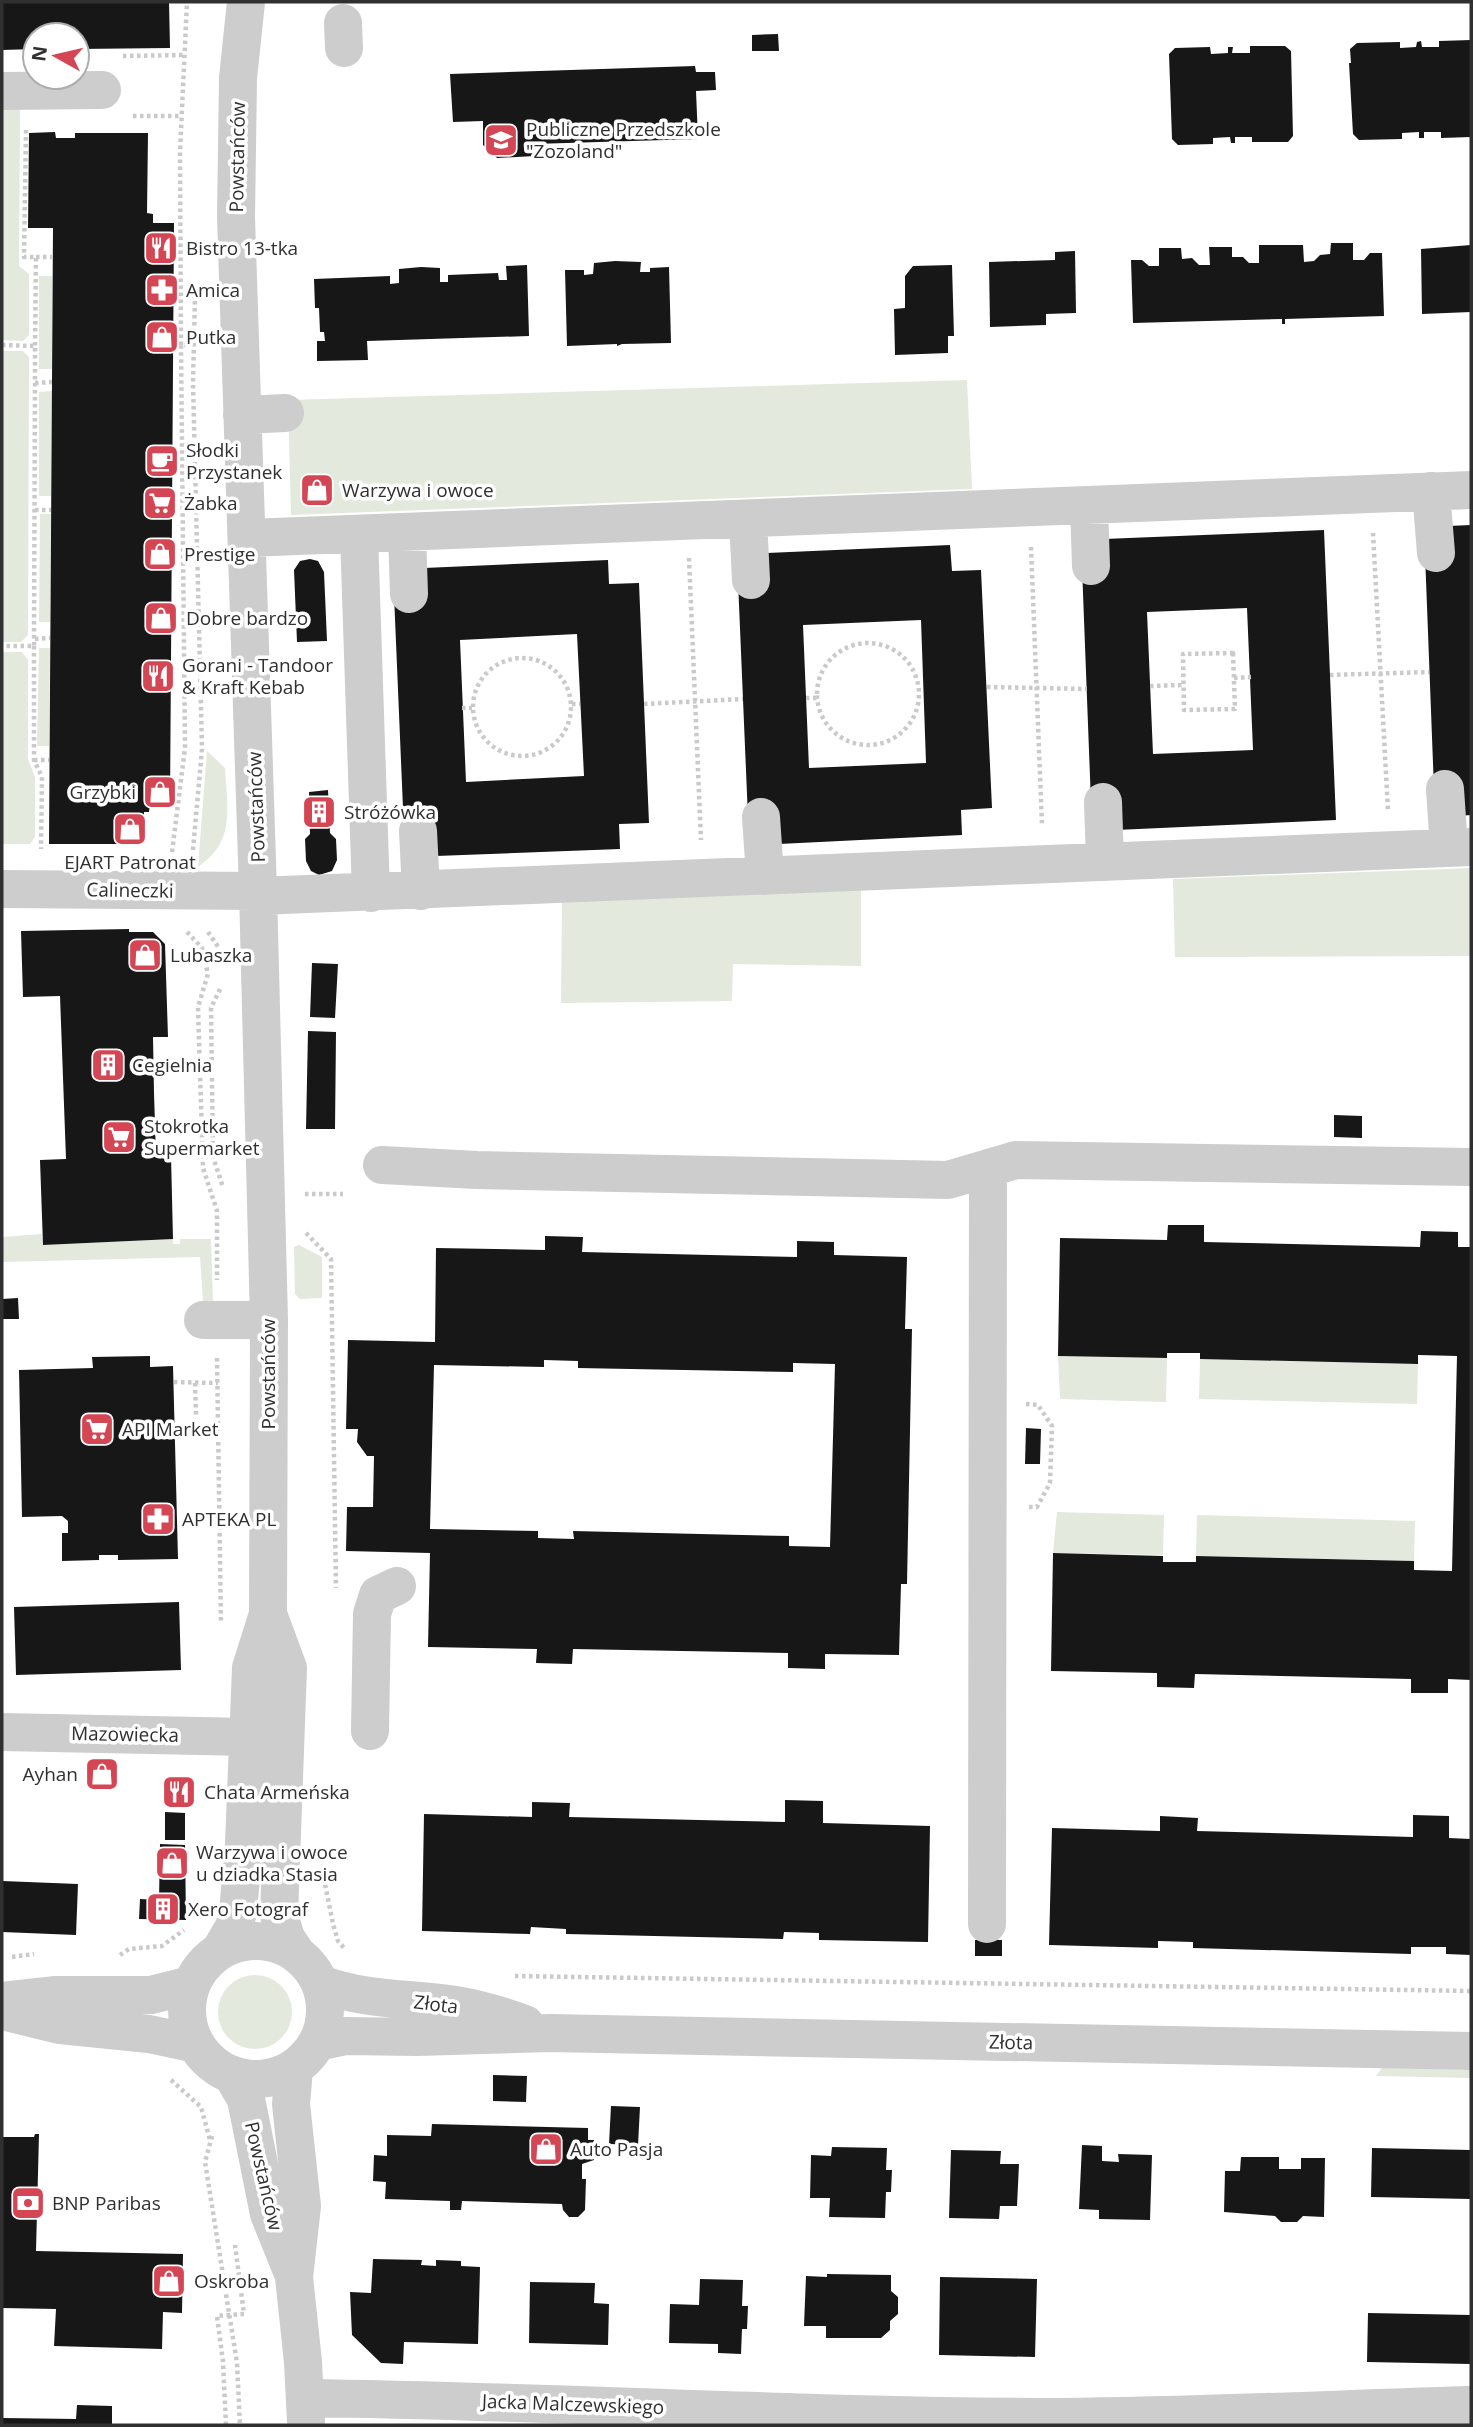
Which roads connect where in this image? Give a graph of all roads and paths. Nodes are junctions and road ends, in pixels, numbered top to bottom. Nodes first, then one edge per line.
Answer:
1 (187, 2) edge
2 (246, 2) edge
3 (185, 55) junction
4 (113, 87) junction
5 (2, 91) edge
6 (182, 116) junction
7 (26, 129) dead end
8 (36, 257) junction
9 (52, 257) dead end
10 (195, 294) dead end
11 (2, 345) edge
12 (35, 346) junction
13 (51, 382) dead end
14 (35, 383) junction
15 (285, 413) dead end
16 (242, 415) junction
17 (1471, 490) edge
18 (1432, 491) junction
19 (1371, 494) junction
20 (1090, 505) junction
21 (1029, 508) junction
22 (35, 510) junction
23 (51, 510) dead end
24 (748, 519) junction
25 (688, 522) junction
26 (407, 533) junction
27 (359, 535) junction
28 (247, 538) junction
29 (1436, 553) dead end
30 (1091, 566) dead end
31 (751, 580) dead end
32 (409, 594) dead end
33 (50, 638) dead end
34 (34, 639) junction
35 (2, 646) edge
36 (34, 646) junction
37 (1429, 672) dead end
38 (1380, 673) junction
39 (1330, 675) dead end
40 (1251, 677) dead end
41 (1234, 678) junction
42 (1183, 685) junction
43 (1150, 686) dead end
44 (987, 687) dead end
45 (1037, 688) junction
46 (1087, 689) dead end
47 (806, 698) dead end
48 (817, 698) junction
49 (743, 699) dead end
50 (694, 702) junction
51 (572, 704) junction
52 (580, 704) dead end
53 (644, 704) dead end
54 (463, 708) dead end
55 (472, 708) junction
56 (34, 760) junction
57 (49, 760) dead end
58 (1445, 789) dead end
59 (1103, 802) dead end
60 (761, 817) dead end
61 (418, 831) dead end
62 (1460, 847) edge
63 (1389, 850) junction
64 (41, 853) dead end
65 (159, 854) dead end
66 (193, 856) dead end
67 (1105, 862) junction
68 (1044, 864) junction
69 (765, 876) junction
70 (702, 879) junction
71 (2, 889) edge
72 (421, 891) junction
73 (258, 893) junction
74 (371, 893) junction
75 (205, 929) dead end
76 (222, 958) dead end
77 (225, 980) dead end
78 (382, 1165) dead end
79 (1471, 1167) edge
80 (988, 1168) junction
81 (300, 1194) dead end
82 (343, 1194) dead end
83 (226, 1196) dead end
84 (302, 1228) dead end
85 (204, 1320) dead end
86 (269, 1320) junction
87 (174, 1382) dead end
88 (195, 1383) junction
89 (218, 1384) dead end
90 (196, 1415) dead end
91 (1052, 1426) dead end
92 (1051, 1455) junction
93 (1059, 1455) dead end
94 (1051, 1483) dead end
95 (397, 1586) dead end
96 (336, 1596) dead end
97 (268, 1614) junction
98 (370, 1731) dead end
99 (2, 1732) edge
100 (249, 1737) junction
101 (317, 1872) dead end
102 (986, 1924) dead end
103 (162, 1945) dead end
104 (220, 1951) junction
105 (296, 1953) junction
106 (118, 1956) dead end
107 (353, 1958) dead end
108 (512, 1976) dead end
109 (321, 1984) junction
110 (191, 1985) junction
111 (1471, 1992) edge
112 (2, 2001) edge
113 (2, 2011) edge
114 (551, 2033) junction
115 (196, 2044) junction
116 (1471, 2051) edge
117 (306, 2055) junction
118 (232, 2075) junction
119 (216, 2131) dead end
120 (234, 2236) dead end
121 (294, 2277) junction
122 (229, 2315) junction
123 (1471, 2404) edge
124 (305, 2412) edge
125 (226, 2425) edge
126 (240, 2425) edge

1 - 3 path
2 - 16 street, Powstańców
3 - 4 path
3 - 6 path
4 - 5 street
4 - 6 path
6 - 65 path
7 - 8 path
8 - 9 path
8 - 12 path
10 - 66 path
11 - 12 path
12 - 14 path
13 - 14 path
14 - 22 path
15 - 16 street
16 - 28 street, Powstańców
17 - 18 street
18 - 19 street
18 - 29 street
19 - 20 street
19 - 38 path
20 - 21 street
20 - 30 street
21 - 24 street
21 - 45 path
22 - 23 path
22 - 34 path
24 - 25 street
24 - 31 street
25 - 26 street
25 - 50 path
26 - 27 street
26 - 32 street
27 - 28 street
27 - 74 street
28 - 73 street, Powstańców
33 - 34 path
34 - 36 path
35 - 36 path
36 - 56 path
37 - 38 path
38 - 39 path
38 - 63 path
40 - 41 path
41 - 42 path
41 - 42 path
42 - 43 path
44 - 45 path
45 - 46 path
45 - 68 path
47 - 48 path
48 - 48 path
49 - 50 path
50 - 53 path
50 - 70 path
51 - 52 path
51 - 55 path
51 - 55 path
54 - 55 path
56 - 57 path
56 - 64 path
58 - 62 street
59 - 67 street
60 - 69 street
61 - 72 street
62 - 63 street, Calineczki
63 - 67 street, Calineczki
67 - 68 street, Calineczki
68 - 69 street, Calineczki
69 - 70 street, Calineczki
70 - 72 street, Calineczki
71 - 73 street, Calineczki
72 - 74 street, Calineczki
73 - 74 street, Calineczki
73 - 86 street, Powstańców
75 - 76 path
77 - 83 path
78 - 80 street
79 - 80 street
80 - 102 street
81 - 82 path
84 - 96 path
85 - 86 street
86 - 97 street, Powstańców
87 - 88 path
88 - 89 path
88 - 90 path
91 - 92 path
92 - 93 path
92 - 94 path
95 - 98 street
97 - 100 street, Powstańców
97 - 105 street, Powstańców
99 - 100 street, Mazowiecka
100 - 104 street, Powstańców
101 - 107 path
103 - 106 path
104 - 105 street
104 - 110 street
105 - 109 street
108 - 111 path
109 - 114 street, Złota
109 - 117 street
110 - 112 street
110 - 115 street
113 - 115 street
114 - 116 street, Złota
114 - 117 street, Złota
115 - 118 street
117 - 118 street
117 - 121 street, Powstańców
118 - 121 street, Powstańców
119 - 122 path
120 - 122 path
121 - 124 street, Powstańców
122 - 125 path
122 - 126 path
123 - 124 street, Jacka Malczewskiego

